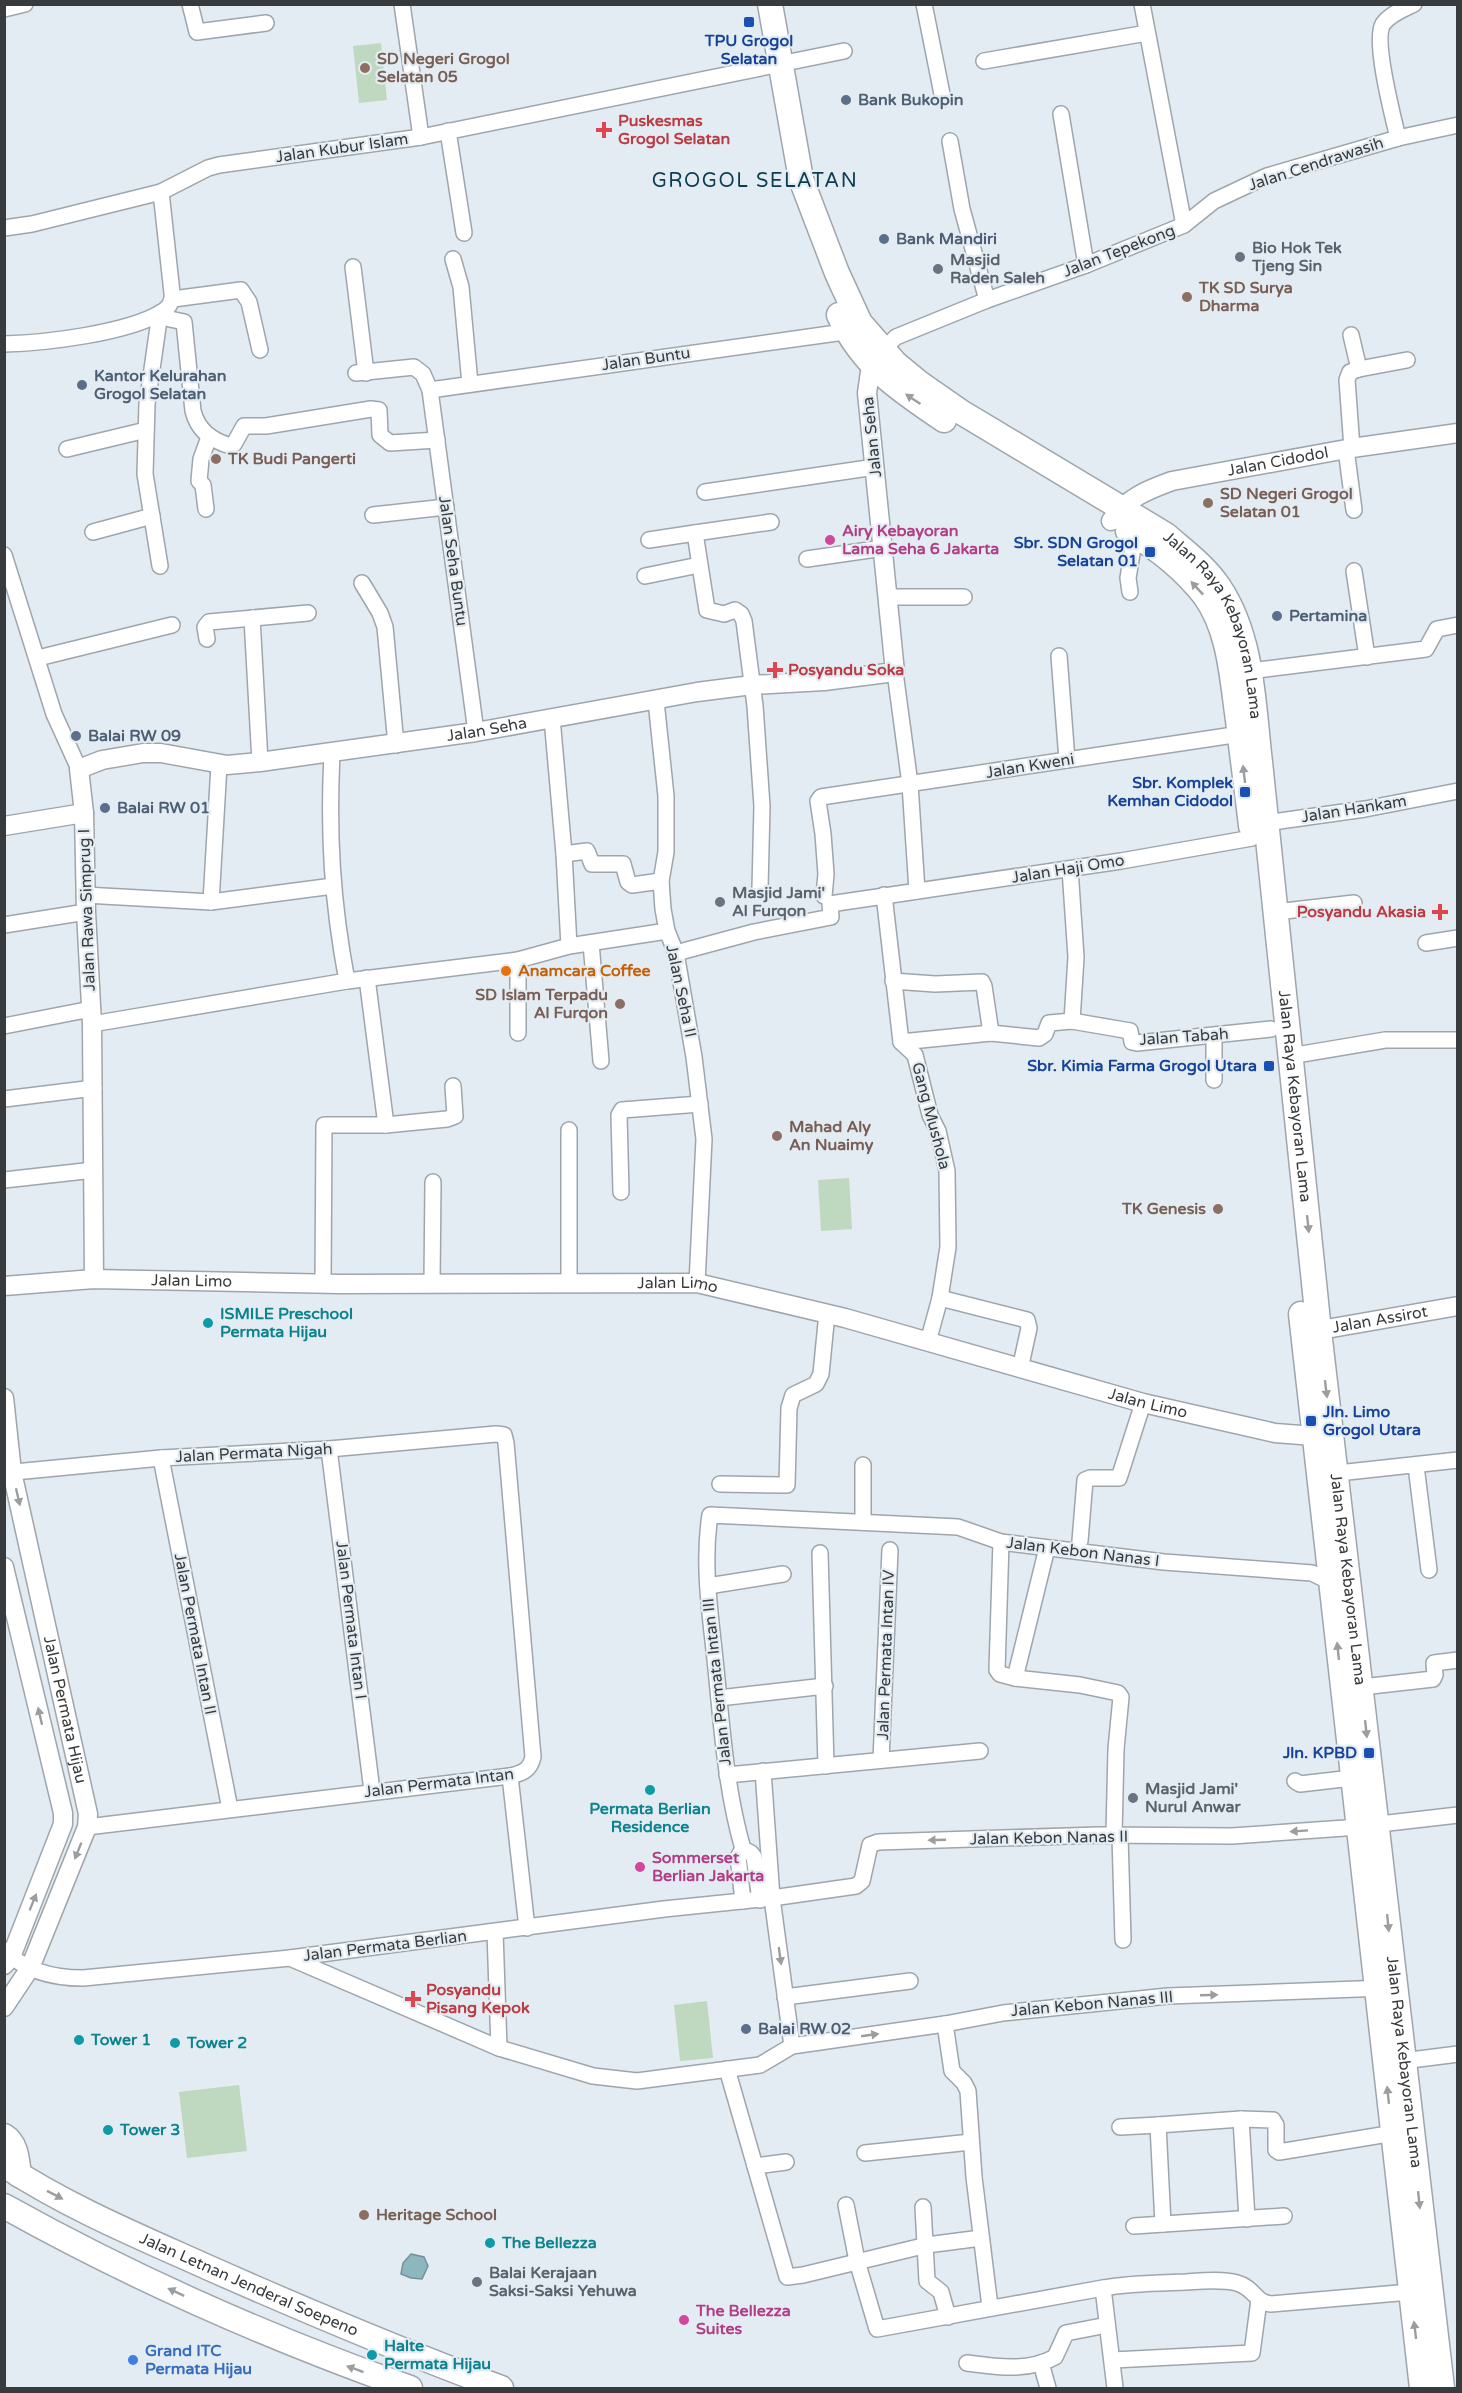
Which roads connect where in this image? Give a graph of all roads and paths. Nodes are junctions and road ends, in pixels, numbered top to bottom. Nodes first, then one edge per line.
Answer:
1 (25, 4) edge
2 (190, 4) edge
3 (402, 4) edge
4 (754, 4) edge
5 (770, 4) edge
6 (924, 4) edge
7 (1142, 4) edge
8 (1414, 4) edge
9 (4, 9) edge
10 (266, 23) dead end
11 (1147, 33) junction
12 (844, 51) dead end
13 (984, 61) dead end
14 (772, 65) junction
15 (943, 99) dead end
16 (1061, 114) dead end
17 (1458, 124) edge
18 (448, 131) junction
19 (421, 137) junction
20 (1398, 138) junction
21 (950, 141) dead end
22 (160, 192) junction
23 (1184, 225) junction
24 (4, 228) edge
25 (464, 233) dead end
26 (453, 259) dead end
27 (1086, 265) junction
28 (353, 267) dead end
29 (172, 299) junction
30 (987, 300) junction
31 (161, 312) junction
32 (853, 327) junction
33 (1351, 334) dead end
34 (4, 344) edge
35 (260, 350) dead end
36 (877, 357) junction
37 (1407, 360) dead end
38 (1359, 369) junction
39 (470, 384) junction
40 (430, 390) junction
41 (146, 430) junction
42 (1458, 433) edge
43 (209, 437) junction
44 (437, 440) junction
45 (1349, 448) junction
46 (66, 449) dead end
47 (875, 466) junction
48 (705, 492) dead end
49 (446, 507) junction
50 (206, 509) dead end
51 (1354, 510) dead end
52 (1116, 514) junction
53 (373, 515) dead end
54 (152, 516) junction
55 (771, 522) dead end
56 (93, 532) dead end
57 (695, 532) junction
58 (1135, 535) junction
59 (649, 540) dead end
60 (883, 548) junction
61 (4, 555) edge
62 (807, 559) dead end
63 (699, 565) junction
64 (160, 566) dead end
65 (1354, 571) dead end
66 (645, 576) dead end
67 (362, 583) dead end
68 (1130, 592) dead end
69 (889, 597) junction
70 (964, 597) dead end
71 (308, 613) dead end
72 (252, 618) junction
73 (172, 626) dead end
74 (1458, 626) edge
75 (207, 639) dead end
76 (1059, 656) dead end
77 (1367, 657) junction
78 (38, 658) junction
79 (1250, 671) junction
80 (895, 672) junction
81 (752, 686) junction
82 (656, 701) junction
83 (552, 718) junction
84 (476, 732) junction
85 (1248, 733) junction
86 (396, 745) junction
87 (332, 754) junction
88 (1067, 760) junction
89 (260, 762) junction
90 (219, 765) junction
91 (79, 769) junction
92 (910, 784) junction
93 (1458, 791) edge
94 (84, 813) junction
95 (4, 826) edge
96 (1256, 829) junction
97 (564, 854) junction
98 (1070, 869) junction
99 (661, 881) junction
100 (333, 886) junction
101 (760, 888) dead end
102 (917, 891) junction
103 (884, 895) junction
104 (824, 896) dead end
105 (211, 902) junction
106 (1354, 903) dead end
107 (86, 904) junction
108 (1276, 912) junction
109 (4, 925) edge
110 (667, 931) junction
111 (1458, 938) edge
112 (591, 943) junction
113 (1426, 943) dead end
114 (569, 946) junction
115 (676, 953) junction
116 (519, 960) junction
117 (367, 978) junction
118 (347, 981) junction
119 (893, 981) junction
120 (92, 1016) junction
121 (1072, 1021) junction
122 (4, 1026) edge
123 (1271, 1029) junction
124 (518, 1033) dead end
125 (991, 1033) junction
126 (1214, 1036) junction
127 (1458, 1040) edge
128 (901, 1042) junction
129 (1290, 1056) junction
130 (601, 1061) dead end
131 (1214, 1080) dead end
132 (453, 1086) dead end
133 (94, 1088) junction
134 (1286, 1088) junction
135 (4, 1099) edge
136 (700, 1104) junction
137 (386, 1125) junction
138 (569, 1130) dead end
139 (94, 1170) junction
140 (4, 1180) edge
141 (433, 1182) dead end
142 (621, 1192) dead end
143 (94, 1279) junction
144 (569, 1282) junction
145 (323, 1283) junction
146 (432, 1283) junction
147 (697, 1283) junction
148 (4, 1286) edge
149 (940, 1298) junction
150 (1458, 1306) edge
151 (827, 1313) junction
152 (1311, 1332) junction
153 (928, 1342) junction
154 (1020, 1369) junction
155 (4, 1398) edge
156 (1143, 1403) junction
157 (504, 1435) joint
158 (1323, 1436) junction
159 (329, 1449) junction
160 (161, 1458) junction
161 (1458, 1460) edge
162 (863, 1465) dead end
163 (1416, 1466) junction
164 (8, 1473) edge
165 (1327, 1474) junction
166 (720, 1484) dead end
167 (710, 1515) joint
168 (863, 1522) junction
169 (1080, 1540) dead end
170 (1001, 1542) junction
171 (1047, 1548) junction
172 (890, 1550) dead end
173 (820, 1553) dead end
174 (4, 1567) edge
175 (1429, 1569) dead end
176 (783, 1574) dead end
177 (1339, 1577) junction
178 (708, 1586) junction
179 (1458, 1659) edge
180 (1016, 1678) junction
181 (825, 1686) junction
182 (1362, 1687) junction
183 (719, 1698) junction
184 (980, 1751) dead end
185 (881, 1760) junction
186 (826, 1766) junction
187 (763, 1771) junction
188 (727, 1775) junction
189 (510, 1776) junction
190 (1352, 1778) junction
191 (1295, 1781) dead end
192 (372, 1791) junction
193 (230, 1809) junction
194 (1458, 1815) edge
195 (1367, 1825) junction
196 (87, 1827) junction
197 (1117, 1836) junction
198 (743, 1849) junction
199 (766, 1899) junction
200 (743, 1901) junction
201 (527, 1928) junction
202 (495, 1932) junction
203 (1123, 1940) dead end
204 (7, 1957) edge
205 (290, 1958) junction
206 (30, 1968) junction
207 (910, 1981) dead end
208 (1385, 1988) junction
209 (785, 1997) junction
210 (4, 2007) edge
211 (945, 2024) junction
212 (792, 2046) junction
213 (499, 2048) junction
214 (1458, 2054) edge
215 (1394, 2062) junction
216 (727, 2069) junction
217 (1242, 2119) junction
218 (1158, 2125) junction
219 (1120, 2127) dead end
220 (1401, 2132) junction
221 (4, 2136) edge
222 (971, 2142) junction
223 (865, 2153) dead end
224 (786, 2162) dead end
225 (755, 2166) junction
226 (12, 2170) edge
227 (846, 2205) dead end
228 (4, 2206) edge
229 (923, 2207) dead end
230 (1284, 2216) dead end
231 (1247, 2219) junction
232 (107, 2222) junction
233 (1163, 2224) junction
234 (1134, 2226) dead end
235 (981, 2238) junction
236 (927, 2245) junction
237 (91, 2252) junction
238 (857, 2261) junction
239 (1103, 2288) junction
240 (1410, 2292) junction
241 (1258, 2300) junction
242 (990, 2307) junction
243 (948, 2317) junction
244 (1107, 2325) junction
245 (1113, 2360) junction
246 (968, 2363) dead end
247 (1041, 2363) junction
248 (1438, 2385) edge
249 (410, 2388) edge
250 (501, 2388) edge
251 (1048, 2388) edge
252 (1115, 2388) edge

1 - 9 street
2 - 10 street
3 - 19 street
4 - 14 main road, Jalan Raya Kebayoran Lama
5 - 14 main road, Jalan Raya Kebayoran Lama
6 - 15 street
7 - 11 street, Jalan Tepekong
8 - 20 street
11 - 13 street
11 - 23 street, Jalan Tepekong
12 - 14 street, Jalan Kubur Islam
14 - 18 street, Jalan Kubur Islam
14 - 32 main road, Jalan Raya Kebayoran Lama
16 - 27 street
17 - 20 street, Jalan Cendrawasih
18 - 19 street, Jalan Kubur Islam
18 - 25 street
19 - 22 street, Jalan Kubur Islam
20 - 23 street, Jalan Cendrawasih
21 - 30 street
22 - 24 street, Jalan Kubur Islam
22 - 29 street
23 - 27 street, Jalan Tepekong
26 - 39 street
27 - 30 street, Jalan Tepekong
28 - 40 street
29 - 31 street
29 - 35 street
30 - 36 street, Jalan Tepekong
31 - 34 street
31 - 41 street
31 - 43 street
32 - 36 main road, Jalan Raya Kebayoran Lama
32 - 39 street, Jalan Buntu
33 - 38 street
36 - 47 street, Jalan Seha
36 - 52 main road, Jalan Raya Kebayoran Lama
37 - 38 street
38 - 45 street
39 - 40 street, Jalan Buntu
40 - 44 street, Jalan Seha Buntu
41 - 46 street
41 - 54 street
42 - 45 street, Jalan Cidodol
43 - 44 street
43 - 50 street
44 - 49 street, Jalan Seha Buntu
45 - 51 street
45 - 52 street, Jalan Cidodol
47 - 48 street
47 - 60 street, Jalan Seha
49 - 53 street
49 - 84 street, Jalan Seha Buntu
52 - 58 main road, Jalan Raya Kebayoran Lama
52 - 79 main road, Jalan Raya Kebayoran Lama
54 - 56 street
54 - 64 street
55 - 57 street
57 - 59 street
57 - 63 street
58 - 68 street
85 -> 58 main road, Jalan Raya Kebayoran Lama
60 - 62 street
60 - 69 street, Jalan Seha
61 - 78 street, Jalan Rawa Simprug I
63 - 66 street
63 - 81 street
65 - 77 street
67 - 86 street
69 - 70 street
69 - 80 street, Jalan Seha
71 - 72 street
72 - 75 street
72 - 89 street
73 - 78 street
74 - 77 street
76 - 88 street
77 - 79 street
78 - 91 street, Jalan Rawa Simprug I
79 - 85 main road, Jalan Raya Kebayoran Lama
80 - 81 street, Jalan Seha
80 - 92 street, Jalan Seha
81 - 82 street, Jalan Seha
81 - 101 street
82 - 83 street, Jalan Seha
82 - 99 street, Jalan Seha II
83 - 84 street, Jalan Seha
83 - 97 street
84 - 86 street, Jalan Seha
85 - 88 street, Jalan Kweni
85 - 96 main road, Jalan Raya Kebayoran Lama
86 - 87 street, Jalan Seha
87 - 89 street, Jalan Seha
87 - 100 street
88 - 92 street, Jalan Kweni
89 - 90 street, Jalan Seha
90 - 91 street, Jalan Seha
90 - 105 street
91 - 94 street, Jalan Rawa Simprug I
92 - 102 street
92 - 104 street, Jalan Kweni
93 - 96 street, Jalan Hankam
94 - 95 street
94 - 107 street, Jalan Rawa Simprug I
96 - 98 street, Jalan Haji Omo
96 - 108 main road, Jalan Raya Kebayoran Lama
96 - 123 main road, Jalan Raya Kebayoran Lama
97 - 99 street
97 - 114 street
98 - 102 street, Jalan Haji Omo
98 - 121 street
99 - 110 street, Jalan Seha II
100 - 105 street
100 - 118 street
102 - 103 street, Jalan Haji Omo
103 - 115 street, Jalan Haji Omo
103 - 119 street, Gang Mushola
105 - 107 street
106 - 108 street
107 - 109 street
107 - 120 street, Jalan Rawa Simprug I
108 - 129 main road, Jalan Raya Kebayoran Lama
110 - 112 street
110 - 115 street, Jalan Seha II
111 - 113 street
112 - 114 street
112 - 130 street
114 - 116 street
115 - 136 street, Jalan Seha II
116 - 117 street
116 - 124 street
117 - 118 street
117 - 137 street
118 - 120 street
119 - 125 street
119 - 128 street, Gang Mushola
120 - 122 street
120 - 133 street, Jalan Rawa Simprug I
121 - 125 street, Jalan Tabah
121 - 126 street, Jalan Tabah
123 - 126 street, Jalan Tabah
123 - 134 main road, Jalan Raya Kebayoran Lama
125 - 128 street, Jalan Tabah
126 - 131 street
127 - 129 street
128 - 149 street, Gang Mushola
129 - 134 main road, Jalan Raya Kebayoran Lama
132 - 137 street
133 - 135 street
133 - 139 street, Jalan Rawa Simprug I
134 - 152 main road, Jalan Raya Kebayoran Lama
136 - 142 street
136 - 147 street, Jalan Seha II
137 - 145 street
138 - 144 street
139 - 140 street
139 - 143 street, Jalan Rawa Simprug I
141 - 146 street
143 - 145 street, Jalan Limo
143 - 148 street, Jalan Limo
144 - 146 street, Jalan Limo
144 - 147 street, Jalan Limo
145 - 146 street, Jalan Limo
147 - 151 street, Jalan Limo
149 - 153 street, Gang Mushola
149 - 154 street
150 - 152 street, Jalan Assirot
151 - 153 street, Jalan Limo
151 - 166 street
152 - 158 main road, Jalan Raya Kebayoran Lama
153 - 154 street, Jalan Limo
154 - 156 street, Jalan Limo
155 - 164 street, Jalan Permata Hijau
156 - 158 street, Jalan Limo
156 - 169 street
157 - 159 street, Jalan Permata Nigah
157 - 189 street, Jalan Permata Intan
158 - 165 main road, Jalan Raya Kebayoran Lama
159 - 160 street, Jalan Permata Nigah
159 - 192 street, Jalan Permata Intan I
160 - 164 street, Jalan Permata Nigah
160 - 193 street, Jalan Permata Intan II
161 - 163 street
162 - 168 street
163 - 165 street
163 - 175 street
164 -> 196 street, Jalan Permata Hijau
165 - 177 main road, Jalan Raya Kebayoran Lama
167 - 168 street, Jalan Kebon Nanas I
167 - 178 street, Jalan Permata Intan III
168 - 170 street, Jalan Kebon Nanas I
170 - 171 street, Jalan Kebon Nanas I
170 - 180 street
171 - 177 street, Jalan Kebon Nanas I
171 - 180 street
172 - 185 street, Jalan Permata Intan IV
173 - 181 street
204 -> 174 street, Jalan Permata Hijau
176 - 178 street
177 - 182 main road, Jalan Raya Kebayoran Lama
190 -> 177 main road, Jalan Raya Kebayoran Lama
178 - 183 street, Jalan Permata Intan III
179 - 182 street
180 - 197 street
181 - 183 street
181 - 186 street
182 -> 195 main road, Jalan Raya Kebayoran Lama
183 - 188 street, Jalan Permata Intan III
184 - 185 street, Jalan Permata Intan IV
185 - 186 street, Jalan Permata Intan IV
186 - 187 street, Jalan Permata Intan IV
187 - 188 street, Jalan Permata Intan IV
187 - 199 street
188 - 198 street, Jalan Permata Intan III
189 - 192 street, Jalan Permata Intan
189 - 201 street
190 - 191 street
190 - 195 main road, Jalan Raya Kebayoran Lama
192 - 193 street, Jalan Permata Intan
193 - 196 street, Jalan Permata Intan
194 - 195 street, Jalan Kebon Nanas II
195 -> 197 street, Jalan Kebon Nanas II
195 - 208 main road, Jalan Raya Kebayoran Lama
196 -> 206 street, Jalan Permata Hijau
197 -> 199 street, Jalan Kebon Nanas II
197 - 203 street
198 - 199 street, Jalan Permata Intan III
198 - 200 street, Jalan Permata Intan III
199 - 200 street, Jalan Permata Berlian
199 -> 209 street
200 - 201 street, Jalan Permata Berlian
201 - 202 street, Jalan Permata Berlian
202 - 205 street, Jalan Permata Berlian
202 - 213 street
204 - 206 street, Jalan Permata Berlian
205 - 206 street, Jalan Permata Berlian
205 - 213 street
206 - 210 street, Jalan Permata Hijau
207 - 209 street
211 -> 208 street, Jalan Kebon Nanas III
208 - 215 main road, Jalan Raya Kebayoran Lama
209 - 212 street
212 -> 211 street, Jalan Kebon Nanas III
211 - 222 street
212 - 216 street
213 - 216 street
214 - 215 street
215 - 220 main road, Jalan Raya Kebayoran Lama
216 - 225 street
217 - 218 street
217 - 220 street
217 - 231 street
218 - 219 street
218 - 233 street
220 - 240 main road, Jalan Raya Kebayoran Lama
220 -> 248 main road, Jalan Raya Kebayoran Lama
221 - 226 main road
222 - 223 street
222 - 235 street
224 - 225 street
225 - 238 street
226 -> 232 main road, Jalan Letnan Jenderal Soepeno
227 - 238 street
228 - 237 main road
229 - 236 street
230 - 231 street
231 - 233 street
232 - 237 main road
232 - 250 main road, Jalan Letnan Jenderal Soepeno
233 - 234 street
235 - 236 street
235 - 242 street
236 - 238 street
236 - 243 street
249 -> 237 main road
238 - 243 street
239 - 241 street
239 - 242 street
239 - 244 street
240 - 241 street
248 -> 240 main road, Jalan Raya Kebayoran Lama
241 - 245 street
242 - 243 street
244 - 245 street
244 - 247 street
245 - 252 street
246 - 247 street
247 - 251 street

